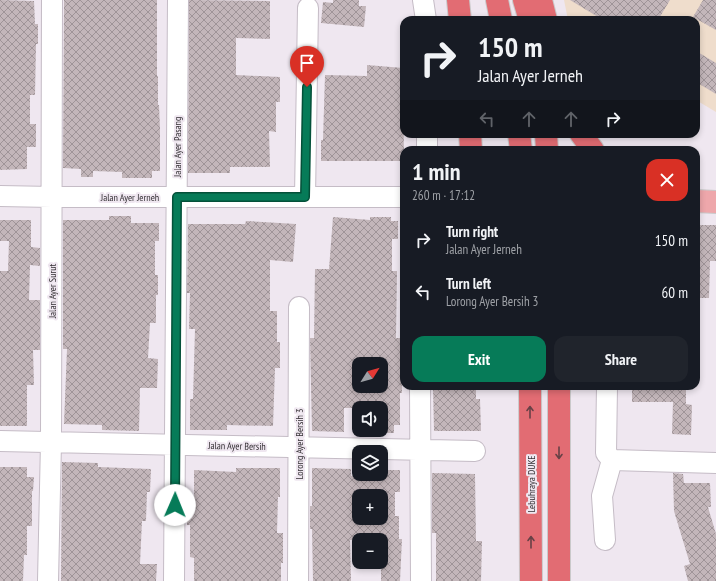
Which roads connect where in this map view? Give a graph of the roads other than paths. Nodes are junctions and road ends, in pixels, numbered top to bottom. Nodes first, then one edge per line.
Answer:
1 (52, 0) edge
2 (178, 0) edge
3 (423, 0) edge
4 (458, 0) edge
5 (497, 0) edge
6 (524, 0) edge
7 (541, 0) edge
8 (308, 8) dead end
9 (425, 16) edge
10 (460, 16) edge
11 (500, 16) edge
12 (529, 16) edge
13 (545, 16) edge
14 (0, 196) edge
15 (52, 197) junction
16 (177, 197) junction
17 (305, 197) junction
18 (400, 197) edge
19 (700, 201) edge
20 (716, 202) edge
21 (299, 307) dead end
22 (420, 390) edge
23 (530, 390) edge
24 (559, 390) edge
25 (607, 390) edge
26 (0, 441) edge
27 (51, 442) junction
28 (176, 444) junction
29 (298, 447) junction
30 (420, 450) junction
31 (475, 451) dead end
32 (612, 460) junction
33 (716, 464) edge
34 (605, 540) dead end
35 (48, 581) edge
36 (174, 581) edge
37 (298, 581) edge
38 (421, 581) edge
39 (531, 581) edge
40 (559, 581) edge

1 - 15 street, Jalan Ayer Surut
2 - 16 street, Jalan Ayer Pasang
3 - 9 street
4 - 10 highway
5 - 11 highway
6 - 12 highway
7 - 13 highway
8 - 17 street
14 - 15 street, Jalan Ayer Jerneh
15 - 16 street, Jalan Ayer Jerneh
15 - 27 street, Jalan Ayer Surut
16 - 17 street, Jalan Ayer Jerneh
16 - 28 street, Jalan Ayer Pasang
17 - 18 street, Jalan Ayer Jerneh
19 - 20 main road
21 - 29 street, Lorong Ayer Bersih 3
22 - 30 street
39 -> 23 highway, Lebuhraya DUKE
24 -> 40 highway
25 - 32 street
26 - 27 street, Jalan Ayer Bersih
27 - 28 street, Jalan Ayer Bersih
27 - 35 street, Jalan Ayer Surut
28 - 29 street, Jalan Ayer Bersih
28 - 36 street, Jalan Ayer Pasang
29 - 30 street, Jalan Ayer Bersih
29 - 37 street, Lorong Ayer Bersih 3
30 - 31 street, Jalan Ayer Bersih
30 - 38 street
32 - 33 street
32 - 34 street

